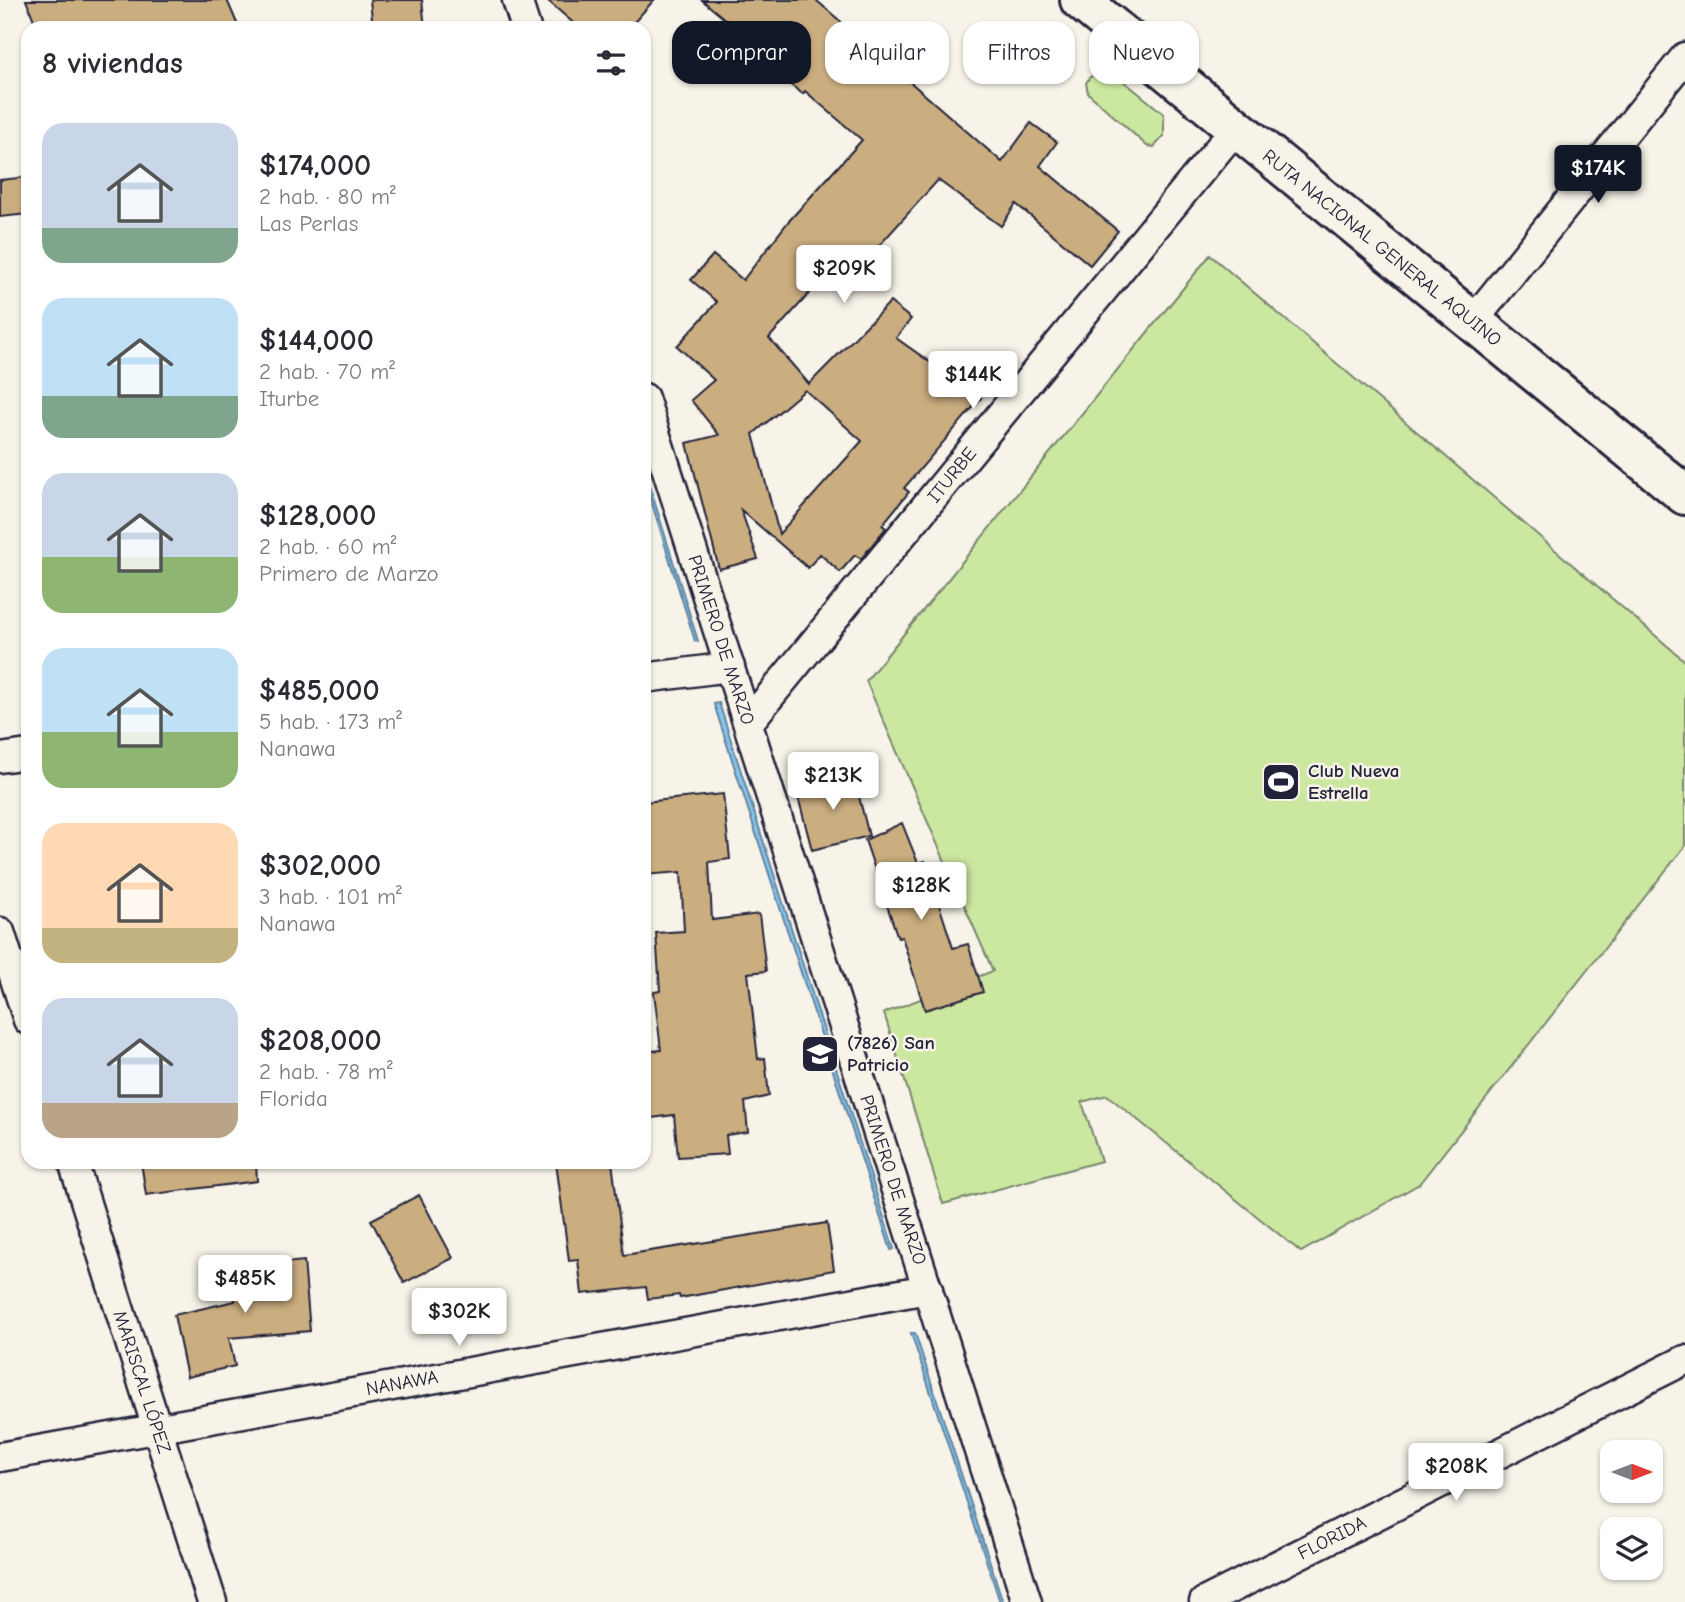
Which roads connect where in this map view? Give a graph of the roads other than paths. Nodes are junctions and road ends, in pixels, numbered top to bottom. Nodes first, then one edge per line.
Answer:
1 (517, 0) edge
2 (1080, 0) edge
3 (524, 21) edge
4 (1685, 57) edge
5 (1235, 129) junction
6 (1473, 321) junction
7 (651, 420) edge
8 (1685, 495) edge
9 (730, 667) junction
10 (651, 677) edge
11 (748, 723) junction
12 (21, 755) edge
13 (0, 758) edge
14 (0, 932) edge
15 (21, 998) edge
16 (75, 1169) edge
17 (928, 1289) junction
18 (1685, 1360) edge
19 (157, 1427) junction
20 (0, 1457) edge
21 (212, 1602) edge
22 (1027, 1602) edge
23 (1204, 1602) edge

1 - 3 street
2 - 5 highway, RUTA NACIONAL GENERAL AQUINO
4 - 6 street
5 - 6 highway, RUTA NACIONAL GENERAL AQUINO
5 - 11 street, ITURBE
6 - 8 highway, RUTA NACIONAL GENERAL AQUINO
7 - 9 street, PRIMERO DE MARZO
9 - 10 street
9 - 11 street, PRIMERO DE MARZO
11 - 17 street, PRIMERO DE MARZO
12 - 13 street
14 - 15 street
16 - 19 street, MARISCAL LÓPEZ
17 - 19 street, NANAWA
17 - 22 street, PRIMERO DE MARZO
18 - 23 street, FLORIDA
19 - 20 street, NANAWA
19 - 21 street, MARISCAL LÓPEZ

